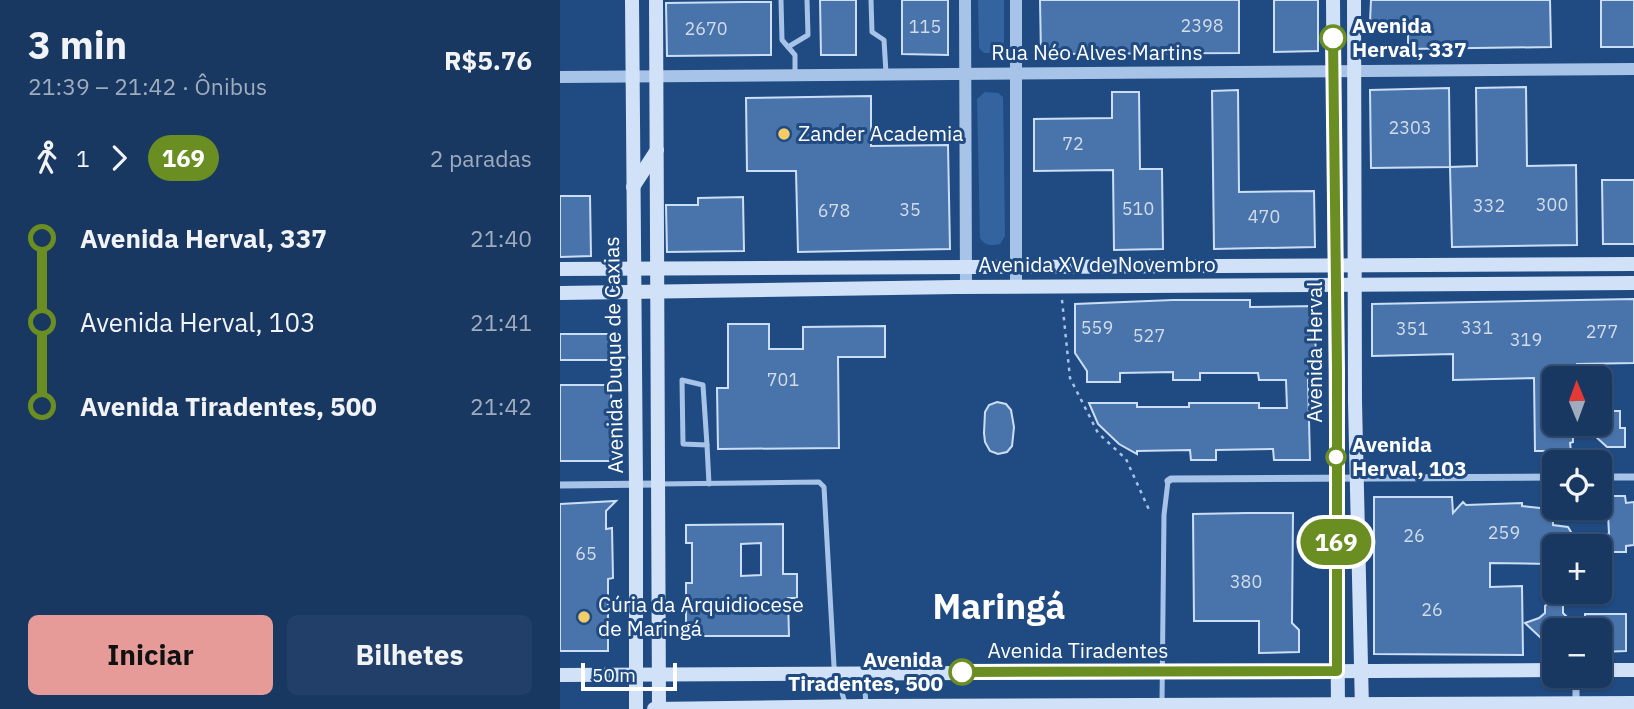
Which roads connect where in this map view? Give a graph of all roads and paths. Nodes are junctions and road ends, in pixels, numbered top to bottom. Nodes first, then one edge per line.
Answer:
1 (632, 0) edge
2 (781, 0) edge
3 (807, 0) edge
4 (872, 0) edge
5 (965, 0) edge
6 (1016, 0) edge
7 (1333, 0) edge
8 (1354, 0) edge
9 (655, 1) edge
10 (789, 47) junction
11 (1634, 69) edge
12 (1355, 70) junction
13 (1333, 71) junction
14 (1016, 72) junction
15 (886, 73) junction
16 (966, 73) junction
17 (657, 75) junction
18 (795, 75) junction
19 (631, 76) junction
20 (560, 77) edge
21 (1355, 149) junction
22 (657, 150) junction
23 (1335, 172) junction
24 (633, 187) junction
25 (1335, 264) junction
26 (1355, 264) junction
27 (1634, 264) edge
28 (1016, 266) junction
29 (966, 267) junction
30 (560, 269) edge
31 (634, 269) junction
32 (659, 269) junction
33 (1634, 283) edge
34 (1335, 284) junction
35 (1356, 284) junction
36 (1061, 286) junction
37 (966, 287) junction
38 (1016, 287) junction
39 (659, 292) junction
40 (560, 293) edge
41 (634, 293) junction
42 (635, 344) junction
43 (1337, 370) junction
44 (658, 387) junction
45 (1355, 402) junction
46 (707, 445) junction
47 (1336, 477) junction
48 (1358, 477) junction
49 (1542, 477) edge
50 (1612, 477) edge
51 (1634, 477) edge
52 (1168, 481) joint
53 (636, 484) junction
54 (659, 484) junction
55 (709, 484) junction
56 (560, 485) edge
57 (1150, 512) dead end
58 (659, 555) junction
59 (1358, 556) junction
60 (1336, 591) junction
61 (636, 593) junction
62 (1542, 670) edge
63 (1612, 670) edge
64 (1634, 670) edge
65 (1163, 671) junction
66 (1337, 671) junction
67 (1360, 671) junction
68 (863, 672) junction
69 (835, 673) junction
70 (636, 674) junction
71 (659, 674) junction
72 (560, 675) edge
73 (1576, 688) edge
74 (1634, 703) edge
75 (866, 705) junction
76 (1162, 705) junction
77 (846, 706) junction
78 (1338, 706) edge
79 (1362, 706) edge
80 (1431, 706) edge
81 (1576, 706) edge
82 (636, 709) edge
83 (656, 709) edge

1 - 19 main road, Avenida Duque de Caxias
2 - 10 lane
3 - 10 lane
4 - 15 lane
5 - 16 street
6 - 14 street
7 - 13 main road, Avenida Herval
8 - 12 main road, Avenida Herval
9 - 17 main road, Avenida Duque de Caxias
10 - 18 lane
11 - 12 street, Rua Néo Alves Martins
12 - 13 street, Rua Néo Alves Martins
12 - 21 main road, Avenida Herval
13 - 14 street, Rua Néo Alves Martins
13 - 23 main road, Avenida Herval
14 - 16 street, Rua Néo Alves Martins
14 - 28 street
15 - 16 street, Rua Néo Alves Martins
15 - 18 street, Rua Néo Alves Martins
16 - 29 street
17 - 18 street, Rua Néo Alves Martins
17 - 19 street, Rua Néo Alves Martins
17 - 22 main road, Avenida Duque de Caxias
19 - 20 street, Rua Néo Alves Martins
19 - 24 main road, Avenida Duque de Caxias
21 - 23 main road
21 - 26 main road, Avenida Herval
22 - 24 main road
22 - 32 main road, Avenida Duque de Caxias
23 - 25 main road, Avenida Herval
24 - 31 main road, Avenida Duque de Caxias
25 - 26 main road, Avenida XV de Novembro
25 - 28 main road, Avenida XV de Novembro
25 - 34 main road, Avenida Herval
26 - 27 main road, Avenida XV de Novembro
26 - 35 main road, Avenida Herval
28 - 29 main road, Avenida XV de Novembro
28 - 38 street
29 - 32 main road, Avenida XV de Novembro
29 - 37 street
30 - 31 main road, Avenida XV de Novembro
31 - 32 main road, Avenida XV de Novembro
31 - 41 main road, Avenida Duque de Caxias
32 - 39 main road, Avenida Duque de Caxias
33 - 35 main road, Avenida XV de Novembro
34 - 35 main road, Avenida XV de Novembro
34 - 36 main road, Avenida XV de Novembro
34 - 43 main road, Avenida Herval
35 - 45 main road, Avenida Herval
36 - 38 main road, Avenida XV de Novembro
36 - 57 path
37 - 38 main road, Avenida XV de Novembro
37 - 39 main road, Avenida XV de Novembro
39 - 41 main road, Avenida XV de Novembro
39 - 44 main road, Avenida Duque de Caxias
40 - 41 main road, Avenida XV de Novembro
41 - 42 main road, Avenida Duque de Caxias
42 - 44 main road
42 - 53 main road, Avenida Duque de Caxias
43 - 45 main road
43 - 47 main road, Avenida Herval
44 - 54 main road, Avenida Duque de Caxias
45 - 48 main road, Avenida Herval
46 - 46 lane
46 - 55 lane
47 - 48 street
47 - 52 street
47 - 60 main road, Avenida Herval
48 - 49 street
48 - 59 main road, Avenida Herval
50 - 51 street
52 - 65 lane
53 - 54 street
53 - 56 street
53 - 61 main road, Avenida Duque de Caxias
54 - 55 lane
54 - 58 main road, Avenida Duque de Caxias
55 - 69 lane
58 - 61 main road
58 - 71 main road, Avenida Duque de Caxias
59 - 60 main road
59 - 67 main road, Avenida Herval
60 - 66 main road, Avenida Herval
61 - 70 main road, Avenida Duque de Caxias
62 - 67 main road, Avenida Tiradentes
63 - 64 main road
65 - 66 main road, Avenida Tiradentes
65 - 68 main road, Avenida Tiradentes
65 - 76 lane
66 - 67 main road, Avenida Tiradentes
66 - 78 main road, Avenida Herval
67 - 79 main road, Avenida Herval
68 - 69 main road, Avenida Tiradentes
68 - 75 lane
69 - 71 main road, Avenida Tiradentes
69 - 77 lane
70 - 71 main road, Avenida Tiradentes
70 - 72 main road, Avenida Tiradentes
70 - 82 main road, Avenida Duque de Caxias
71 - 83 main road, Avenida Duque de Caxias
73 - 81 street
74 - 81 main road
75 - 76 main road
75 - 77 main road
76 - 78 main road
77 - 83 main road
78 - 79 main road
79 - 80 main road
80 - 81 main road

